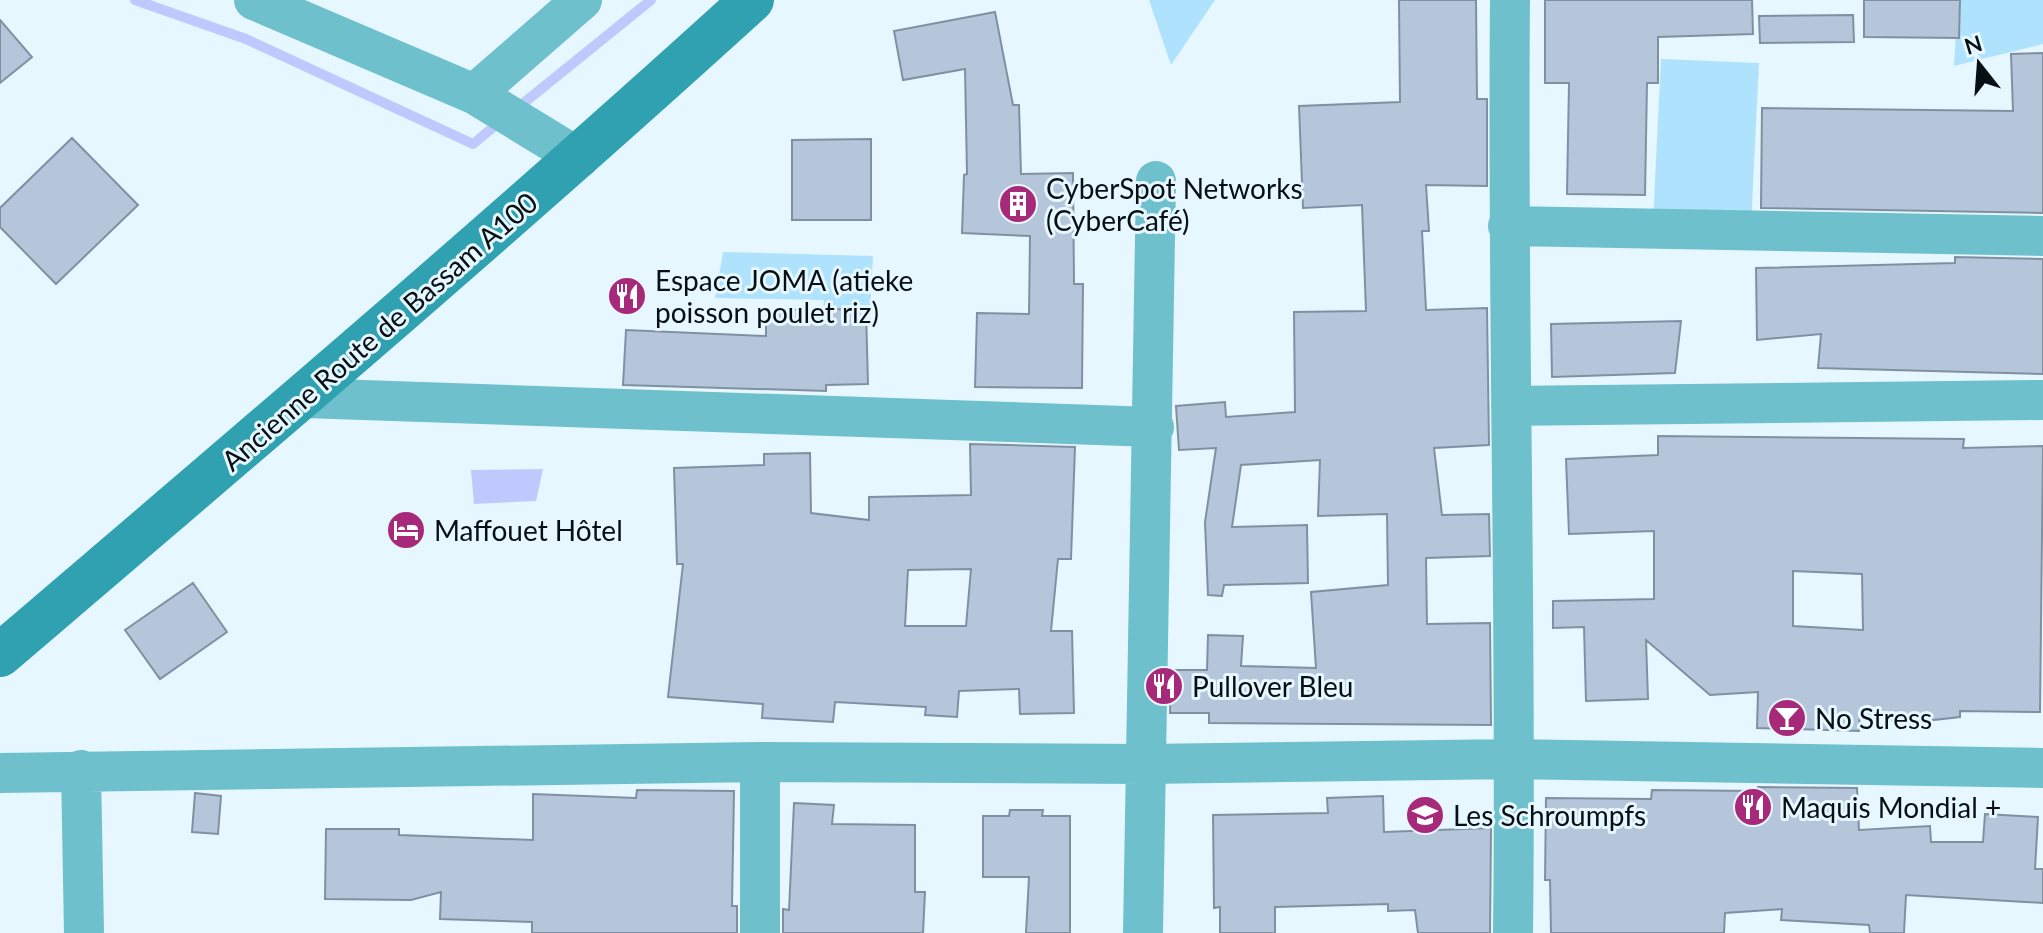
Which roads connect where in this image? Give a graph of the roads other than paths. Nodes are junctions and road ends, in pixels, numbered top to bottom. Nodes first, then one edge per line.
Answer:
1 (254, 0) edge
2 (582, 0) edge
3 (752, 0) edge
4 (1510, 0) edge
5 (474, 94) junction
6 (579, 158) junction
7 (1156, 181) dead end
8 (1508, 226) junction
9 (2043, 236) edge
10 (304, 398) junction
11 (2043, 400) edge
12 (1511, 406) junction
13 (1154, 427) junction
14 (0, 655) edge
15 (1515, 759) junction
16 (760, 762) junction
17 (1145, 764) junction
18 (2043, 768) edge
19 (81, 770) junction
20 (0, 773) edge
21 (84, 933) edge
22 (760, 933) edge
23 (1143, 933) edge
24 (1513, 933) edge

1 - 5 street
2 - 5 street
3 - 6 main road, Ancienne Route de Bassam A100
4 - 8 street
5 - 6 street
6 - 10 main road, Ancienne Route de Bassam A100
7 - 13 street
8 - 9 street
8 - 12 street
10 - 13 street
10 - 14 main road, Ancienne Route de Bassam A100
11 - 12 street
12 - 15 street
13 - 17 street
15 - 17 street
15 - 18 street
15 - 24 street
16 - 17 street
16 - 19 street
16 - 22 street
17 - 23 street
19 - 20 street
19 - 21 street

